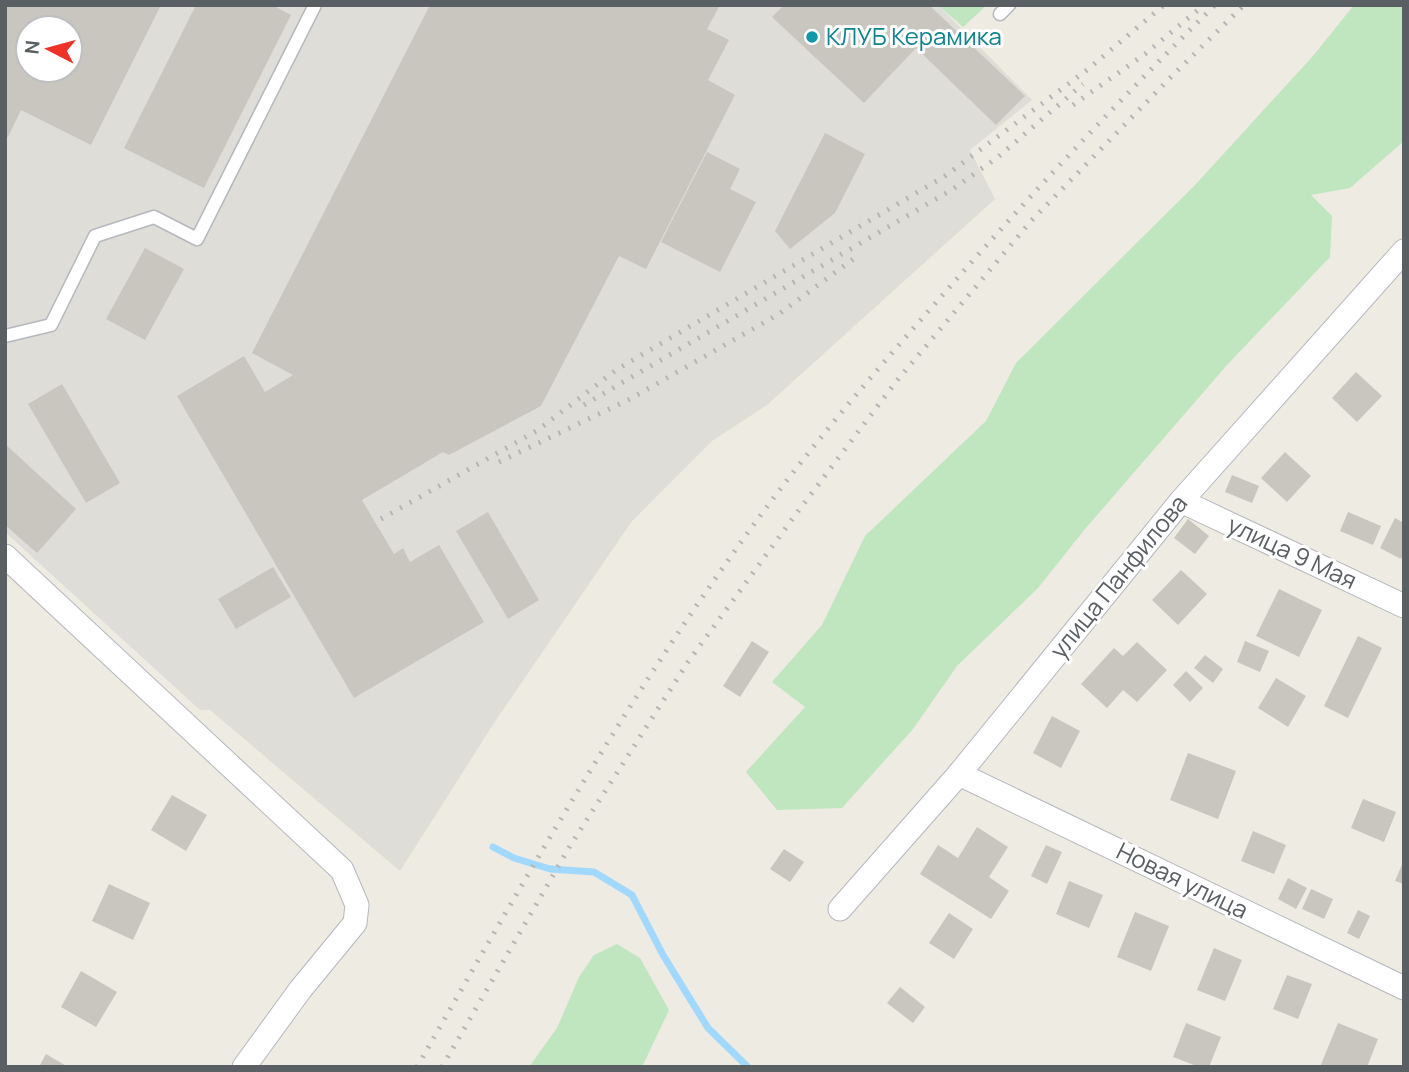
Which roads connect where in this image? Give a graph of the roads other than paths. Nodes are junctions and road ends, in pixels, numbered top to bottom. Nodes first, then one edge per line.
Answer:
1 (315, 5) edge
2 (1404, 250) edge
3 (5, 336) edge
4 (1181, 501) junction
5 (5, 556) edge
6 (1404, 606) edge
7 (959, 774) junction
8 (840, 909) dead end
9 (1404, 988) edge
10 (244, 1067) edge

1 - 3 lane
2 - 4 street, улица Панфилова
4 - 6 street, улица 9 Мая
4 - 7 street, улица Панфилова
5 - 10 street
7 - 8 street, улица Панфилова
7 - 9 street, Новая улица

